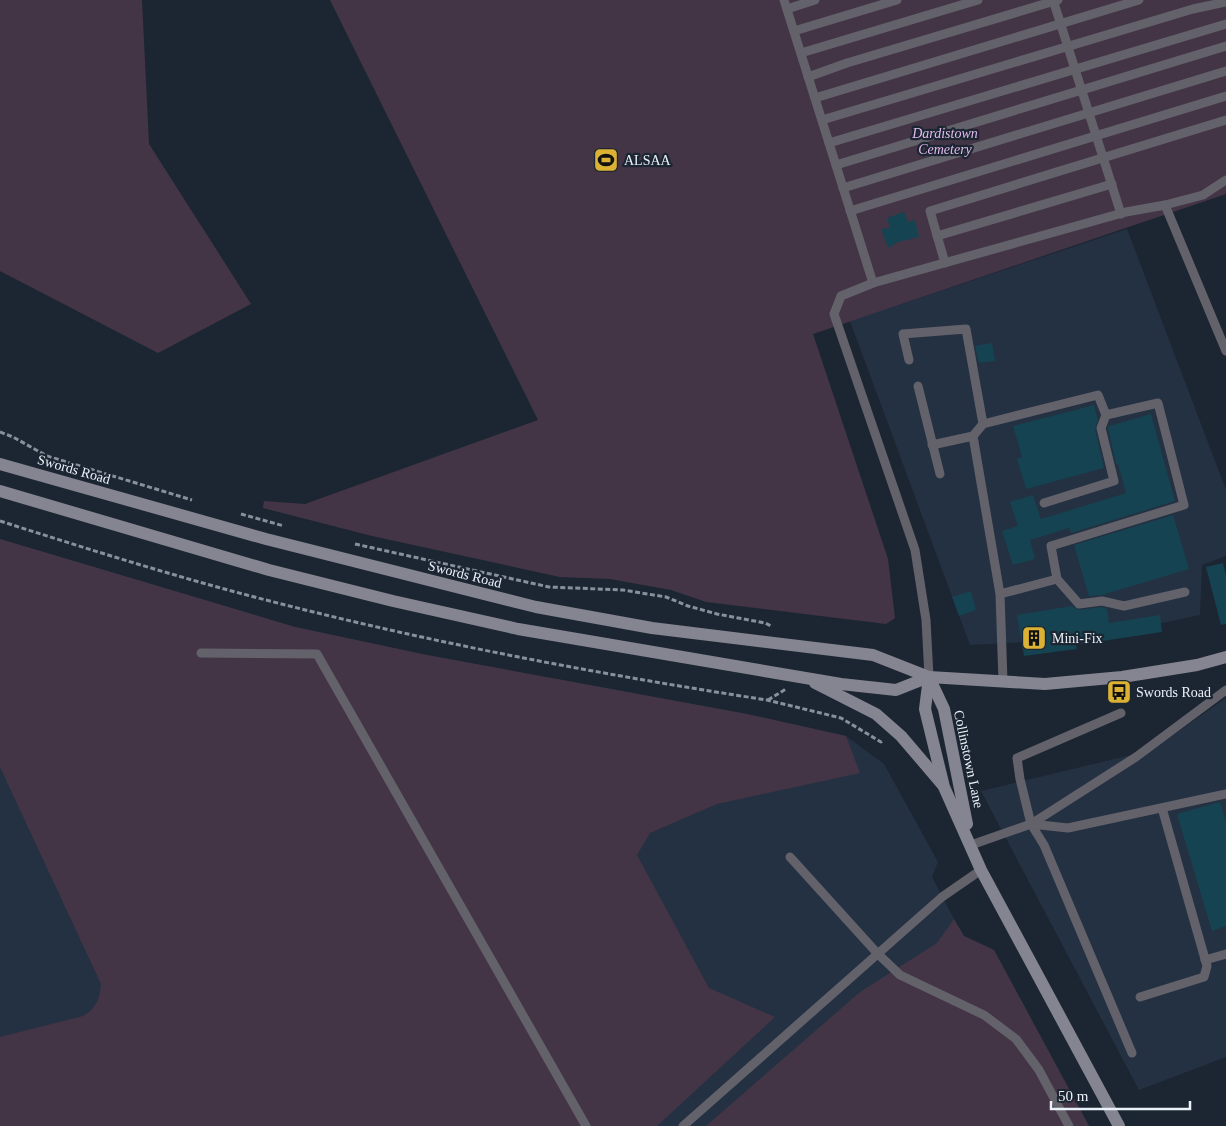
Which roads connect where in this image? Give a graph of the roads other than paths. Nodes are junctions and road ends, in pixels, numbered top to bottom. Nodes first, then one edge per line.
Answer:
1 (815, 0) edge
2 (897, 0) edge
3 (978, 0) edge
4 (1055, 0) edge
5 (1139, 0) edge
6 (1226, 2) edge
7 (785, 4) edge
8 (1060, 24) junction
9 (1226, 24) edge
10 (794, 31) junction
11 (1068, 46) junction
12 (1226, 46) edge
13 (801, 54) junction
14 (1075, 68) junction
15 (1226, 71) edge
16 (808, 77) junction
17 (1082, 91) junction
18 (1226, 96) edge
19 (815, 98) junction
20 (1089, 114) junction
21 (822, 120) junction
22 (1226, 120) edge
23 (1096, 135) junction
24 (829, 143) junction
25 (1104, 159) junction
26 (836, 165) junction
27 (1226, 180) edge
28 (1112, 184) junction
29 (843, 188) junction
30 (1166, 205) junction
31 (850, 211) junction
32 (1121, 214) junction
33 (937, 236) junction
34 (945, 263) junction
35 (873, 283) junction
36 (1226, 350) edge
37 (909, 360) dead end
38 (918, 386) dead end
39 (1106, 415) junction
40 (983, 424) junction
41 (973, 436) junction
42 (932, 445) junction
43 (0, 464) edge
44 (940, 474) dead end
45 (0, 491) edge
46 (1044, 503) dead end
47 (1057, 579) junction
48 (1185, 592) dead end
49 (1000, 594) junction
50 (202, 653) dead end
51 (1226, 660) edge
52 (929, 677) junction
53 (807, 678) junction
54 (1003, 682) junction
55 (1226, 690) edge
56 (1121, 714) dead end
57 (944, 787) junction
58 (1226, 794) edge
59 (1162, 808) junction
60 (1031, 824) junction
61 (971, 846) junction
62 (790, 857) dead end
63 (981, 870) junction
64 (877, 953) junction
65 (1226, 954) edge
66 (1205, 960) junction
67 (1140, 997) dead end
68 (1132, 1053) dead end
69 (586, 1126) edge
70 (683, 1126) edge
71 (1069, 1126) edge
72 (1119, 1126) edge

1 - 7 lane
2 - 10 lane
3 - 13 lane
4 - 8 lane
4 - 16 lane
5 - 8 lane
6 - 11 lane
7 - 10 lane
8 - 11 lane
8 - 19 lane
9 - 14 lane
10 - 13 lane
11 - 14 lane
11 - 21 lane
12 - 17 lane
13 - 16 lane
14 - 17 lane
14 - 24 lane
15 - 20 lane
16 - 19 lane
17 - 20 lane
17 - 26 lane
18 - 23 lane
19 - 21 lane
20 - 23 lane
20 - 29 lane
21 - 24 lane
22 - 25 lane
23 - 25 lane
23 - 31 lane
24 - 26 lane
25 - 28 lane
25 - 33 lane
26 - 29 lane
27 - 30 lane
28 - 32 lane
28 - 33 lane
29 - 31 lane
30 - 32 lane
30 - 36 lane
31 - 35 lane
32 - 34 lane
33 - 34 lane
34 - 35 lane
35 - 52 lane
37 - 40 lane
38 - 42 lane
39 - 40 lane
39 - 46 lane
39 - 47 lane
40 - 41 lane
41 - 42 lane
41 - 49 lane
42 - 44 lane
43 - 52 main road, Swords Road
45 - 53 main road, Swords Road
47 - 48 lane
47 - 49 lane
49 - 54 lane
50 - 69 lane
51 - 54 main road, Swords Road
52 - 53 main road, Swords Road
52 - 54 main road, Swords Road
52 - 57 main road, Collinstown Lane
52 - 61 main road, Collinstown Lane
53 - 57 main road
55 - 60 lane
56 - 60 lane
57 - 61 main road, Collinstown Lane
58 - 59 lane
59 - 60 lane
59 - 66 lane
60 - 61 lane
60 - 68 lane
61 - 63 main road, Collinstown Lane
62 - 64 lane
63 - 64 lane
63 - 72 main road, Collinstown Lane
64 - 70 lane
64 - 71 lane
65 - 66 lane
66 - 67 lane

